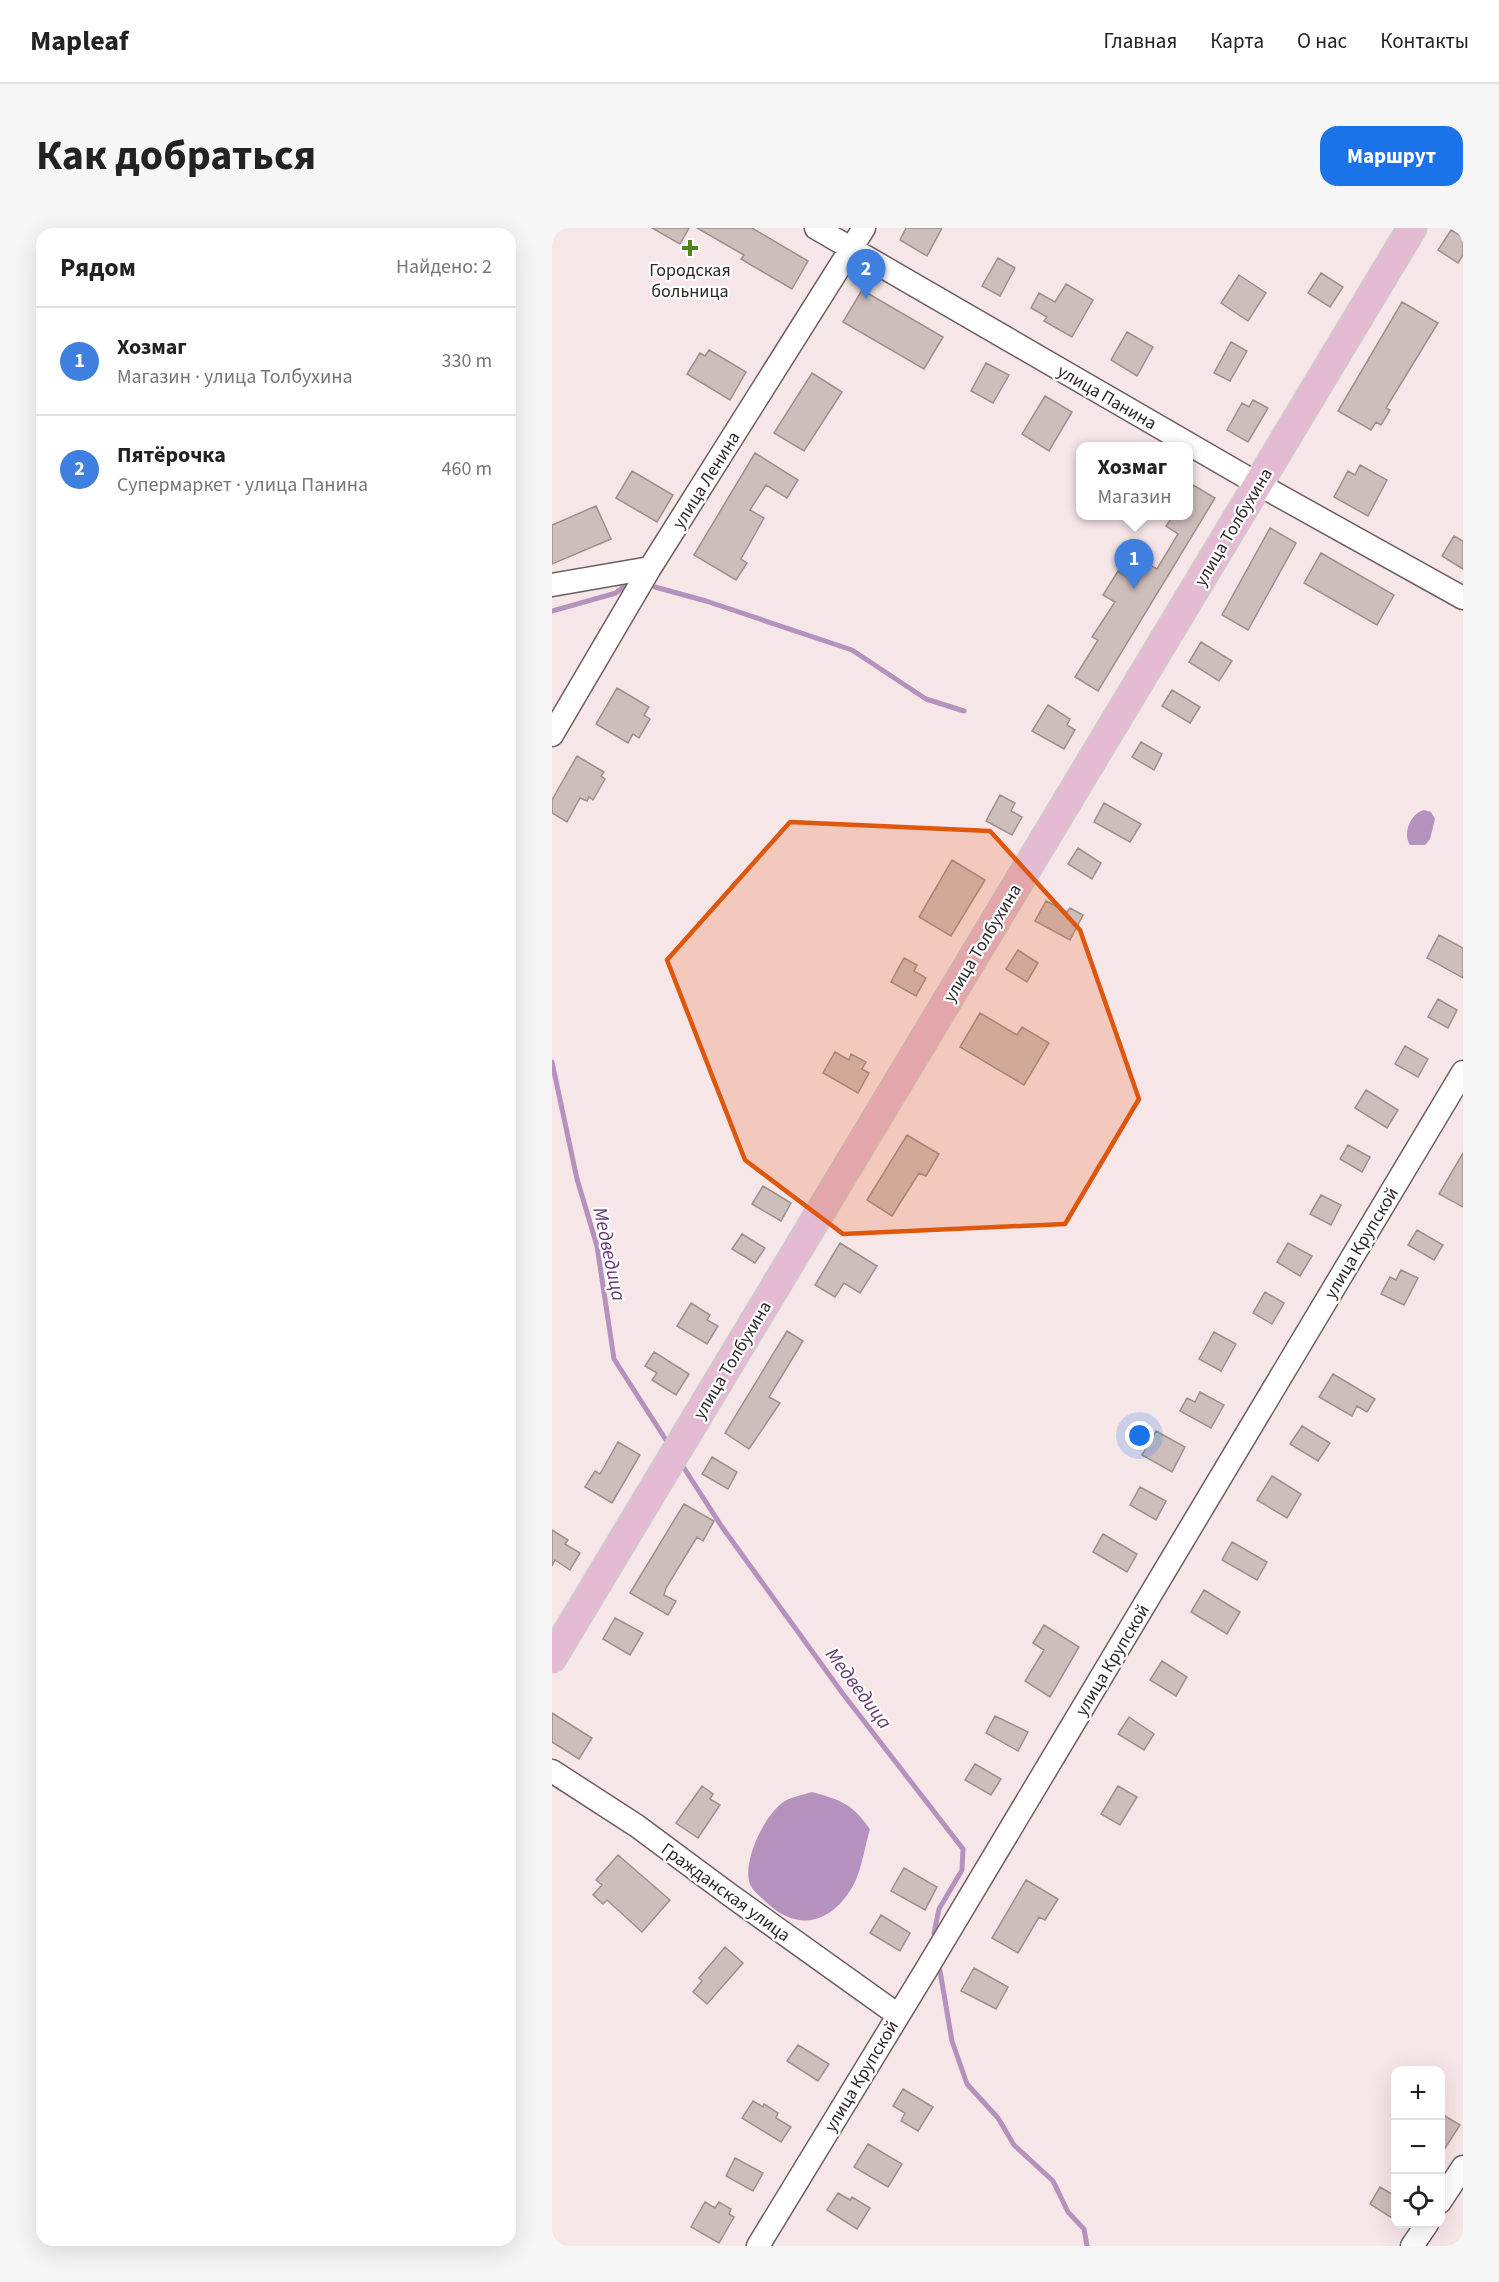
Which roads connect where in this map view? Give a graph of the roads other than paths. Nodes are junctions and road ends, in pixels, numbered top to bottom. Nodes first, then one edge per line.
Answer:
1 (816, 228) edge
2 (864, 228) edge
3 (1412, 228) edge
4 (852, 248) junction
5 (1186, 442) edge
6 (1193, 446) edge
7 (1258, 484) junction
8 (650, 568) junction
9 (552, 585) edge
10 (1463, 598) edge
11 (552, 735) edge
12 (1463, 1072) edge
13 (552, 1658) edge
14 (552, 1772) edge
15 (898, 2015) junction
16 (1463, 2167) edge
17 (1445, 2194) edge
18 (1424, 2228) edge
19 (758, 2246) edge
20 (1412, 2246) edge

1 - 4 street, улица Панина
2 - 4 street, улица Ленина
3 - 7 main road, улица Толбухина
4 - 5 street, улица Панина
4 - 8 street, улица Ленина
6 - 7 street, улица Панина
7 - 10 street, улица Панина
7 - 13 main road, улица Толбухина
8 - 9 street
8 - 11 street, улица Ленина
12 - 15 street, улица Крупской
14 - 15 street, Гражданская улица
15 - 19 street, улица Крупской
16 - 17 street
18 - 20 street

